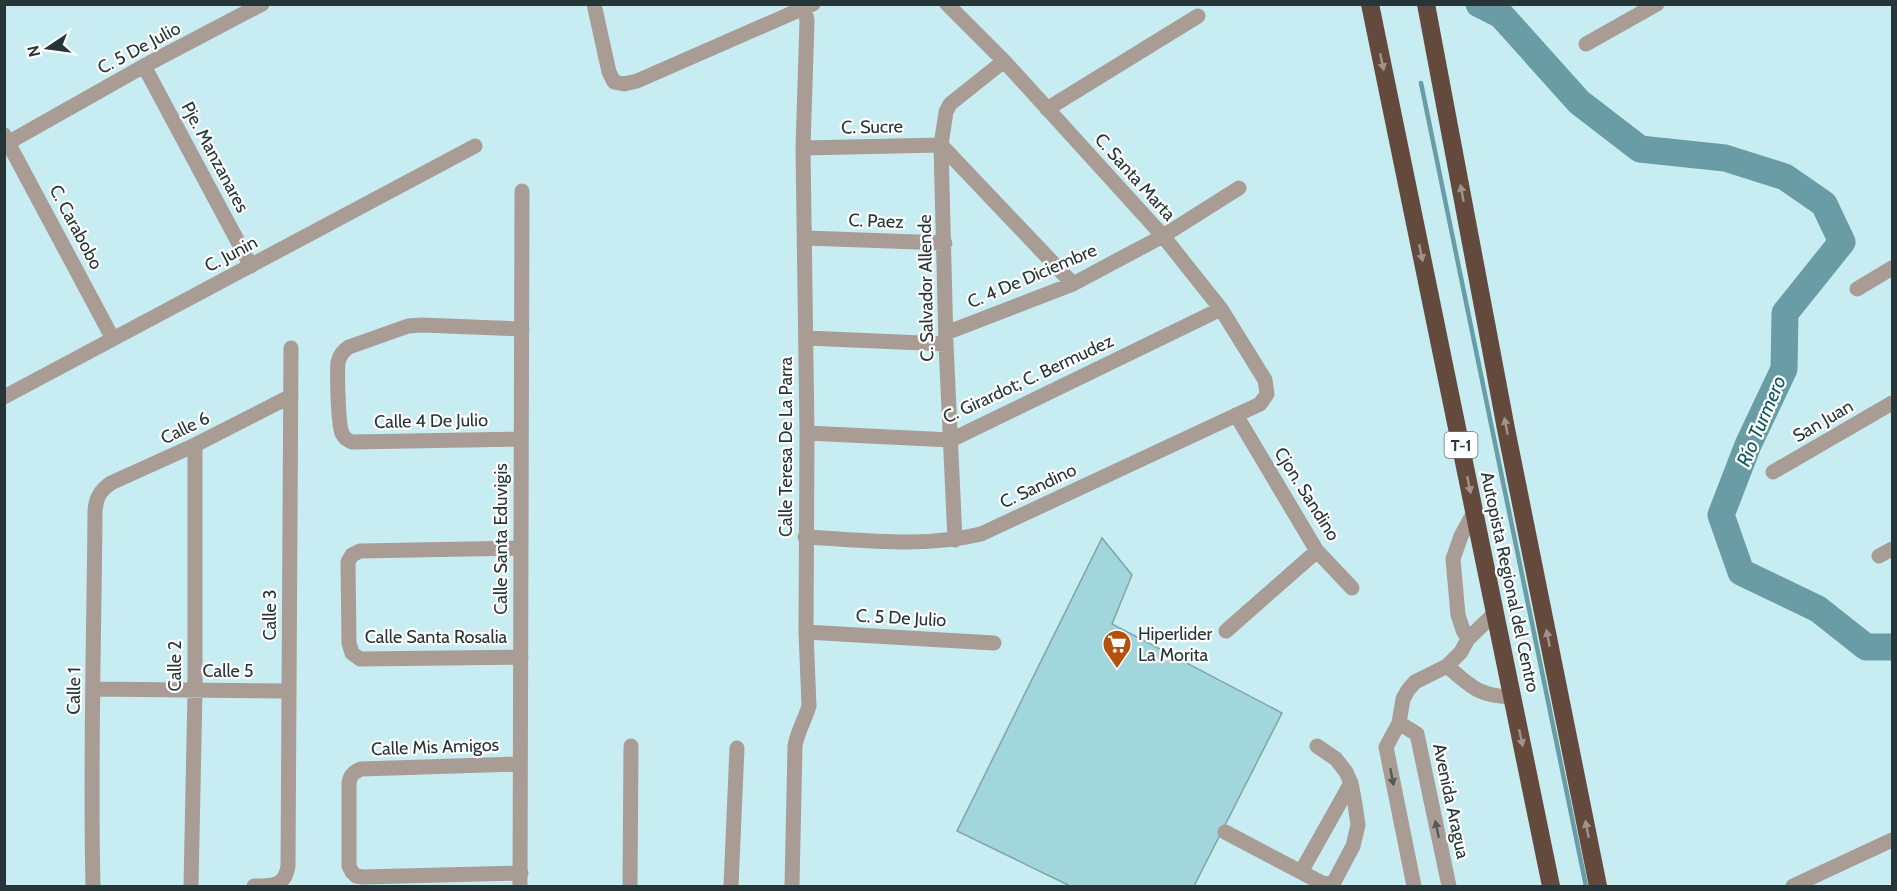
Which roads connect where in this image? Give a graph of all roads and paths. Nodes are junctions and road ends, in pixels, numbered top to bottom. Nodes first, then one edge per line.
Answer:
1 (262, 4) edge
2 (594, 4) edge
3 (947, 4) edge
4 (1370, 4) edge
5 (1426, 4) edge
6 (807, 6) edge
7 (1651, 6) edge
8 (234, 11) edge
9 (1198, 16) dead end
10 (1586, 44) dead end
11 (1004, 62) junction
12 (144, 66) junction
13 (1047, 109) junction
14 (6, 141) edge
15 (475, 146) dead end
16 (942, 146) junction
17 (803, 148) junction
18 (1239, 188) dead end
19 (522, 191) dead end
20 (1163, 236) junction
21 (806, 238) junction
22 (945, 243) junction
23 (251, 266) junction
24 (1893, 268) edge
25 (1073, 284) junction
26 (1857, 289) dead end
27 (1221, 309) junction
28 (522, 329) junction
29 (806, 338) junction
30 (946, 338) junction
31 (113, 339) junction
32 (291, 348) dead end
33 (1268, 394) joint
34 (291, 396) junction
35 (4, 397) edge
36 (1893, 403) edge
37 (1236, 415) junction
38 (807, 433) junction
39 (521, 439) junction
40 (951, 440) junction
41 (195, 445) junction
42 (1773, 472) dead end
43 (98, 496) joint
44 (1474, 512) junction
45 (805, 537) junction
46 (955, 540) junction
47 (521, 548) junction
48 (1317, 551) junction
49 (1352, 588) dead end
50 (1495, 613) junction
51 (1226, 631) dead end
52 (806, 632) junction
53 (1468, 639) junction
54 (994, 642) dead end
55 (521, 657) junction
56 (1447, 666) junction
57 (94, 689) junction
58 (195, 691) junction
59 (289, 691) junction
60 (1512, 697) junction
61 (1399, 723) junction
62 (631, 746) dead end
63 (1317, 746) dead end
64 (737, 748) dead end
65 (520, 764) junction
66 (1351, 783) junction
67 (1225, 832) dead end
68 (1893, 840) edge
69 (1301, 872) junction
70 (521, 880) edge
71 (93, 886) edge
72 (191, 886) edge
73 (254, 886) edge
74 (630, 886) edge
75 (731, 886) edge
76 (792, 886) edge
77 (1414, 886) edge
78 (1449, 886) edge
79 (1551, 886) edge
80 (1598, 886) edge
81 (1792, 886) edge

1 - 8 street, C. 5 De Julio
2 - 6 street
3 - 11 street, C. Santa Marta
4 -> 44 highway, Autopista Regional del Centro / T-1
80 -> 5 highway, Autopista Regional del Centro
6 - 17 street, Calle Teresa De La Parra
7 - 10 street
8 - 12 street, C. 5 De Julio
9 - 13 street
11 - 13 street, C. Santa Marta
11 - 16 street, C. Salvador Allende
12 - 14 street, C. 5 De Julio
12 - 23 street, Pje. Manzanares
13 - 20 street, C. Santa Marta
14 - 31 street, C. Carabobo
15 - 23 street, C. Junin
16 - 17 street, C. Sucre
16 - 22 street, C. Salvador Allende
16 - 25 street
17 - 21 street, Calle Teresa De La Parra
18 - 20 street, C. 4 De Diciembre
19 - 28 street, Calle Santa Eduvigis
20 - 25 street, C. 4 De Diciembre
20 - 27 street, C. Santa Marta
21 - 22 street, C. Paez
21 - 29 street, Calle Teresa De La Parra
22 - 30 street, C. Salvador Allende
23 - 31 street, C. Junin
24 - 26 street
25 - 30 street, C. 4 De Diciembre
27 - 33 street, C. Santa Marta
27 - 40 street, C. Girardot; C. Bermudez
28 - 39 street, Calle Santa Eduvigis
28 - 39 street, Calle 4 De Julio
29 - 30 street, C. 4 De Diciembre
29 - 38 street, Calle Teresa De La Parra
30 - 40 street, C. Salvador Allende
31 - 35 street, C. Junin
32 - 34 street, Calle 3
33 - 37 street, C. Sandino
34 - 41 street, Calle 6
34 - 59 street, Calle 3
36 - 42 street, San Juan
37 - 46 street, C. Sandino
37 - 48 street, Cjon. Sandino
38 - 40 street, C. Girardot; C. Bermudez
38 - 45 street, Calle Teresa De La Parra
39 - 47 street, Calle Santa Eduvigis
40 - 46 street, C. Salvador Allende
41 - 43 street, Calle 6
41 - 58 street, Calle 2
43 - 57 street, Calle 1
44 - 50 highway, Autopista Regional del Centro / T-1
44 - 53 street
45 - 46 street, C. Sandino
45 - 52 street, Calle Teresa De La Parra
47 - 55 street, Calle Santa Eduvigis
47 - 55 street, Calle Santa Rosalia
48 - 49 street, Cjon. Sandino
48 - 51 street
50 - 53 street
50 - 60 highway, Autopista Regional del Centro / T-1
52 - 54 street, C. 5 De Julio
52 - 76 street, Calle Teresa De La Parra
53 - 56 street
55 - 65 street, Calle Santa Eduvigis
56 - 60 street
56 - 61 street
57 - 58 street, Calle 5
57 - 71 street, Calle 1
58 - 59 street, Calle 5
58 - 72 street, Calle 2
59 - 73 street, Calle 3
60 -> 79 highway, Autopista Regional del Centro / T-1
61 -> 77 street
78 -> 61 street, Avenida Aragua
62 - 74 street
63 - 66 street
64 - 75 street
65 - 70 street, Calle Santa Eduvigis
65 - 70 street, Calle Mis Amigos
66 - 69 street
66 - 69 street
67 - 69 street
68 - 81 street

